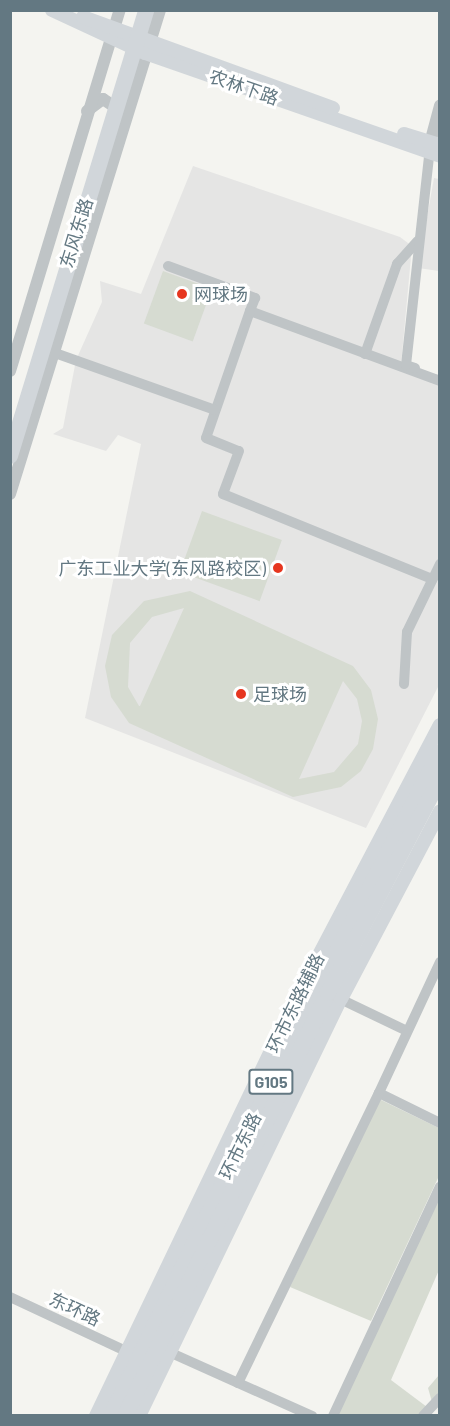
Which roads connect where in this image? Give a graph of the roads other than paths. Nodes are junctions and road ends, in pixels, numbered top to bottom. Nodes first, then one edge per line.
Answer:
1 (52, 10) edge
2 (70, 10) edge
3 (120, 10) edge
4 (134, 10) edge
5 (146, 10) edge
6 (160, 10) edge
7 (111, 34) junction
8 (147, 48) junction
9 (440, 105) edge
10 (87, 111) junction
11 (123, 121) junction
12 (435, 149) edge
13 (418, 241) junction
14 (61, 265) junction
15 (168, 266) dead end
16 (250, 311) junction
17 (15, 335) edge
18 (54, 353) junction
19 (365, 354) junction
20 (10, 371) edge
21 (440, 374) edge
22 (440, 381) edge
23 (215, 410) junction
24 (10, 415) edge
25 (10, 456) edge
26 (10, 494) edge
27 (440, 564) edge
28 (432, 579) junction
29 (404, 684) dead end
30 (440, 725) edge
31 (440, 752) edge
32 (440, 779) edge
33 (440, 812) edge
34 (439, 967) edge
35 (335, 996) junction
36 (407, 1031) junction
37 (379, 1093) junction
38 (440, 1123) edge
39 (440, 1187) edge
40 (10, 1298) edge
41 (164, 1349) junction
42 (126, 1351) junction
43 (238, 1383) junction
44 (440, 1398) edge
45 (96, 1416) edge
46 (111, 1416) edge
47 (124, 1416) edge
48 (139, 1416) edge
49 (312, 1416) edge
50 (333, 1416) edge
51 (423, 1416) edge

1 - 7 main road, 农林下路
2 - 7 main road, 农林下路
3 - 7 street
4 - 14 highway, 东风东路
5 - 14 highway, 东风东路
6 - 8 street
7 - 8 main road, 农林下路
7 - 10 street
8 - 11 street
8 - 12 main road, 农林下路
9 - 12 street
10 - 11 street
10 - 17 street
11 - 18 street
12 - 13 street
13 - 19 street
13 - 21 street
14 - 24 highway, 东风东路
14 - 25 highway, 东风东路
15 - 16 street
16 - 19 street
16 - 23 street
17 - 20 street
18 - 23 street
18 - 26 street
19 - 22 street
23 - 28 street
27 - 28 street
28 - 29 street
30 - 42 main road, 环市东路辅路
31 - 46 highway, 环市东路 / G105
32 - 35 highway, 环市东路 / G105
33 - 35 main road
34 - 36 street
35 - 36 street
35 - 41 highway, 环市东路 / G105
36 - 37 street
37 - 38 street
37 - 43 street
39 - 50 street
40 - 42 street, 东环路
41 - 43 street
41 - 47 highway, 环市东路 / G105
41 - 48 main road
42 - 45 main road, 环市东路辅路
43 - 49 street
44 - 51 street

